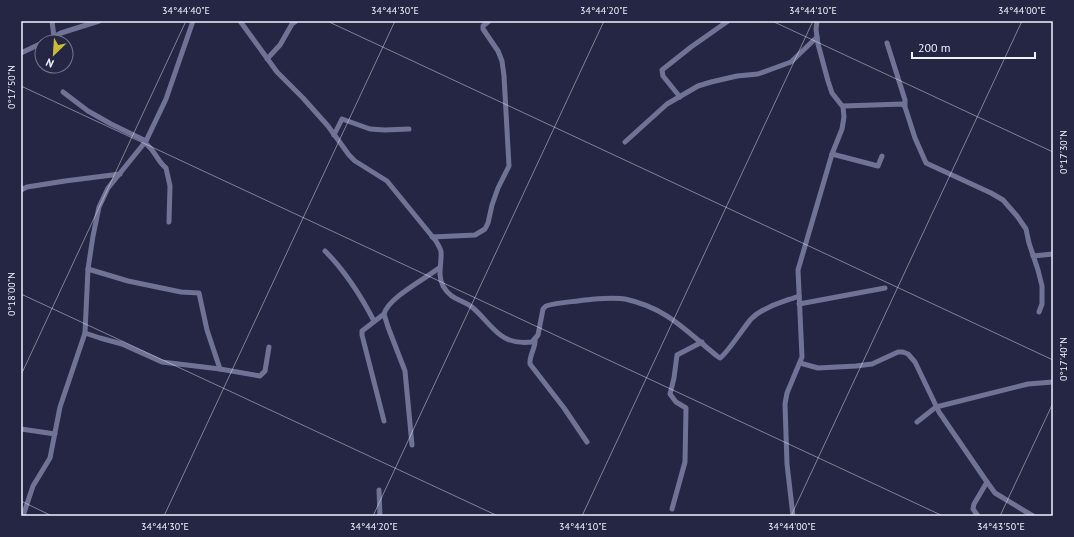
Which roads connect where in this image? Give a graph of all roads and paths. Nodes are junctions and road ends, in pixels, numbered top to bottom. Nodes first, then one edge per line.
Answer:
1 (52, 21) edge
2 (96, 21) edge
3 (193, 21) edge
4 (240, 21) edge
5 (296, 21) edge
6 (489, 21) edge
7 (728, 21) edge
8 (817, 21) edge
9 (54, 34) edge
10 (62, 34) edge
11 (817, 37) junction
12 (888, 43) dead end
13 (34, 47) edge
14 (21, 54) edge
15 (267, 59) junction
16 (63, 92) dead end
17 (680, 97) junction
18 (905, 105) junction
19 (843, 106) junction
20 (409, 129) dead end
21 (334, 135) junction
22 (145, 142) junction
23 (625, 142) dead end
24 (832, 154) junction
25 (882, 156) dead end
26 (120, 174) junction
27 (21, 190) edge
28 (169, 222) dead end
29 (432, 237) junction
30 (325, 251) dead end
31 (1053, 254) edge
32 (1033, 256) junction
33 (439, 268) junction
34 (88, 269) junction
35 (885, 288) dead end
36 (799, 296) junction
37 (799, 304) junction
38 (1039, 312) dead end
39 (384, 314) junction
40 (374, 321) junction
41 (85, 333) junction
42 (535, 339) junction
43 (702, 342) junction
44 (269, 347) dead end
45 (800, 363) junction
46 (220, 369) junction
47 (1053, 382) edge
48 (936, 407) junction
49 (384, 421) dead end
50 (917, 422) dead end
51 (21, 429) edge
52 (55, 434) junction
53 (586, 442) dead end
54 (412, 445) dead end
55 (987, 482) junction
56 (379, 490) dead end
57 (672, 509) dead end
58 (23, 516) edge
59 (380, 516) edge
60 (793, 516) edge
61 (978, 516) edge
62 (1033, 516) edge

1 - 9 street
2 - 10 street
3 - 22 street
4 - 15 street
5 - 15 street
6 - 29 street
7 - 17 street
8 - 11 street
11 - 17 street
11 - 19 street
12 - 18 street
13 - 14 street
15 - 21 street
16 - 22 street
17 - 23 street
18 - 19 street
18 - 32 street
19 - 24 street
20 - 21 street
21 - 29 street
22 - 26 street
22 - 28 street
24 - 25 street
24 - 36 street
26 - 27 street
26 - 34 street
29 - 33 street
30 - 40 street
31 - 32 street
32 - 38 street
33 - 39 street
33 - 42 street
34 - 41 street
34 - 46 street
35 - 37 street
36 - 37 street
36 - 43 street
37 - 45 street
39 - 40 street
39 - 54 street
40 - 49 street
41 - 46 street
41 - 52 street
42 - 43 street
42 - 53 street
43 - 57 street
44 - 46 street
45 - 48 street
45 - 60 street
47 - 48 street
48 - 50 street
48 - 55 street
51 - 52 street
52 - 58 street
55 - 61 street
55 - 62 street
56 - 59 street

